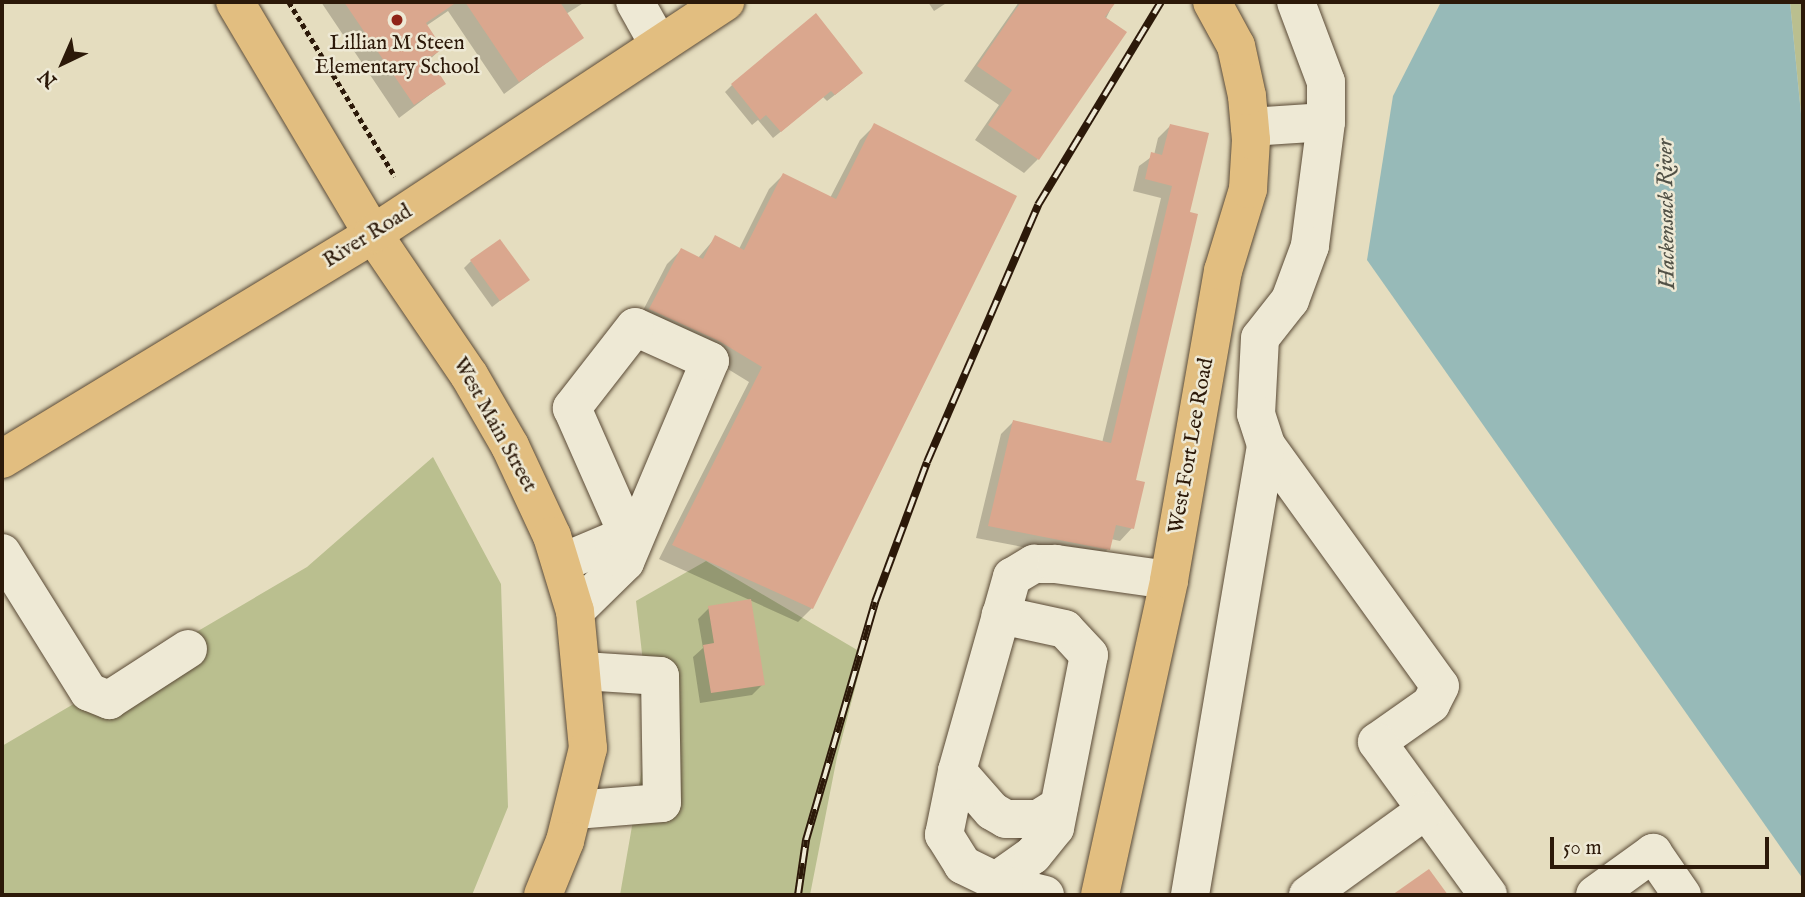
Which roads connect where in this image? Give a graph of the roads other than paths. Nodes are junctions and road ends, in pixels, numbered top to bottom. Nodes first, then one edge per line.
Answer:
1 (235, 2) edge
2 (635, 2) edge
3 (726, 2) edge
4 (1212, 2) edge
5 (1296, 2) edge
6 (660, 45) junction
7 (1325, 122) junction
8 (1250, 127) junction
9 (373, 234) junction
10 (1266, 444) junction
11 (2, 459) edge
12 (631, 542) junction
13 (2, 554) edge
14 (561, 563) junction
15 (1169, 580) junction
16 (575, 611) junction
17 (1001, 615) junction
18 (188, 649) dead end
19 (583, 671) junction
20 (957, 771) junction
21 (1059, 806) junction
22 (575, 810) junction
23 (1426, 810) junction
24 (996, 881) junction
25 (543, 895) edge
26 (1045, 895) edge
27 (1100, 895) edge
28 (1190, 895) edge
29 (1308, 895) edge
30 (1488, 895) edge
31 (1595, 895) edge
32 (1682, 895) edge

1 - 9 main road, West Main Street
2 - 6 lane
3 - 6 main road, River Road
4 - 8 main road, West Fort Lee Road
5 - 7 lane
6 - 9 main road, River Road
7 - 8 lane
7 - 10 lane
8 - 15 main road, West Fort Lee Road
9 - 11 main road, River Road
9 - 14 main road, West Main Street
10 - 23 lane
10 - 28 lane
12 - 12 lane
12 - 14 lane
12 - 16 lane
13 - 18 lane
14 - 16 main road, West Main Street
15 - 17 lane
15 - 27 main road, West Fort Lee Road
16 - 19 main road, West Main Street
17 - 20 lane
17 - 21 lane
19 - 22 main road, West Main Street
19 - 22 lane
20 - 21 lane
20 - 24 lane
21 - 24 lane
22 - 25 main road, West Main Street
23 - 29 lane
23 - 30 lane
24 - 26 lane
31 - 32 lane

